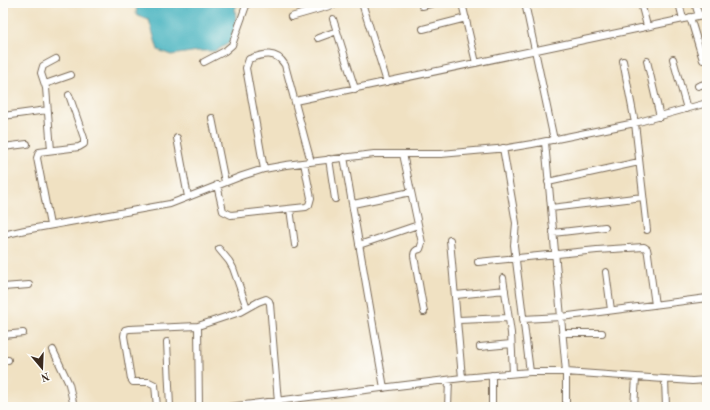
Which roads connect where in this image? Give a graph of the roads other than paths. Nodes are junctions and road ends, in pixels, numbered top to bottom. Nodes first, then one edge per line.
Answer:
1 (247, 3) edge
2 (340, 3) edge
3 (362, 3) edge
4 (434, 3) edge
5 (462, 3) edge
6 (525, 3) edge
7 (641, 3) edge
8 (679, 3) edge
9 (695, 3) edge
10 (422, 6) dead end
11 (707, 14) edge
12 (699, 16) junction
13 (291, 17) dead end
14 (690, 17) junction
15 (466, 18) junction
16 (333, 19) dead end
17 (683, 19) junction
18 (647, 26) junction
19 (423, 30) dead end
20 (337, 31) junction
21 (318, 38) dead end
22 (534, 50) junction
23 (56, 59) dead end
24 (673, 59) dead end
25 (703, 60) dead end
26 (647, 61) dead end
27 (204, 62) dead end
28 (623, 62) dead end
29 (476, 63) junction
30 (71, 75) dead end
31 (387, 82) junction
32 (707, 83) edge
33 (45, 84) junction
34 (698, 86) dead end
35 (355, 89) junction
36 (69, 95) dead end
37 (295, 101) junction
38 (707, 103) edge
39 (687, 109) junction
40 (47, 110) junction
41 (3, 116) edge
42 (660, 117) junction
43 (212, 118) dead end
44 (635, 123) junction
45 (177, 138) dead end
46 (554, 140) junction
47 (545, 142) junction
48 (27, 144) dead end
49 (3, 147) edge
50 (503, 148) junction
51 (51, 150) junction
52 (404, 154) junction
53 (344, 157) junction
54 (330, 159) junction
55 (307, 162) junction
56 (639, 162) junction
57 (264, 170) junction
58 (225, 182) junction
59 (548, 182) junction
60 (217, 185) junction
61 (411, 192) junction
62 (188, 197) junction
63 (643, 197) junction
64 (335, 199) dead end
65 (352, 204) junction
66 (551, 208) junction
67 (290, 209) junction
68 (418, 225) junction
69 (50, 226) junction
70 (605, 227) dead end
71 (647, 230) dead end
72 (553, 233) junction
73 (3, 235) edge
74 (450, 240) dead end
75 (295, 245) dead end
76 (359, 245) junction
77 (219, 249) dead end
78 (555, 255) junction
79 (516, 259) junction
80 (478, 262) dead end
81 (606, 272) dead end
82 (503, 278) dead end
83 (29, 285) dead end
84 (3, 287) edge
85 (505, 290) junction
86 (456, 295) junction
87 (707, 298) edge
88 (655, 305) junction
89 (247, 308) junction
90 (611, 310) junction
91 (424, 312) dead end
92 (561, 317) junction
93 (508, 318) junction
94 (524, 319) junction
95 (458, 320) junction
96 (198, 326) junction
97 (23, 333) dead end
98 (562, 333) junction
99 (602, 333) dead end
100 (3, 335) edge
101 (167, 342) dead end
102 (511, 344) junction
103 (480, 347) dead end
104 (53, 350) dead end
105 (530, 372) junction
106 (566, 372) junction
107 (514, 373) junction
108 (492, 375) junction
109 (636, 377) junction
110 (462, 378) junction
111 (665, 379) junction
112 (449, 380) junction
113 (707, 380) edge
114 (384, 388) junction
115 (278, 402) junction
116 (256, 406) edge
117 (74, 407) edge
118 (157, 407) edge
119 (170, 407) edge
120 (199, 407) edge
121 (228, 407) edge
122 (448, 407) edge
123 (492, 407) edge
124 (566, 407) edge
125 (634, 407) edge
126 (666, 407) edge

1 - 27 street
2 - 13 street
3 - 31 street
4 - 10 street
5 - 15 street
6 - 22 street
7 - 18 street
8 - 17 street
9 - 12 street
11 - 12 street
12 - 14 street
14 - 17 street
14 - 25 street
15 - 19 street
15 - 29 street
16 - 20 street
17 - 18 street
18 - 22 street
20 - 21 street
20 - 35 street
22 - 29 street
22 - 46 street
23 - 33 street
24 - 39 street
26 - 42 street
28 - 44 street
29 - 31 street
30 - 33 street
31 - 35 street
32 - 34 street
33 - 40 street
35 - 37 street
36 - 51 street
37 - 55 street
37 - 57 street
38 - 39 street
39 - 42 street
40 - 41 street
40 - 51 street
42 - 44 street
43 - 58 street
44 - 46 street
44 - 56 street
45 - 62 street
46 - 47 street
47 - 50 street
47 - 59 street
48 - 49 street
50 - 52 street
50 - 79 street
51 - 69 street
52 - 53 street
52 - 61 street
53 - 54 street
53 - 65 street
54 - 55 street
54 - 64 street
55 - 57 street
55 - 67 street
56 - 59 street
56 - 63 street
57 - 58 street
58 - 60 street
59 - 66 street
60 - 62 street
60 - 67 street
61 - 65 street
61 - 68 street
62 - 69 street
63 - 66 street
63 - 71 street
65 - 76 street
66 - 72 street
67 - 75 street
68 - 76 street
68 - 91 street
69 - 73 street
70 - 72 street
72 - 78 street
74 - 86 street
76 - 114 street
77 - 89 street
78 - 79 street
78 - 88 street
78 - 92 street
79 - 80 street
79 - 94 street
81 - 90 street
82 - 85 street
83 - 84 street
85 - 86 street
85 - 93 street
86 - 95 street
87 - 88 street
88 - 90 street
89 - 96 street
89 - 115 street
90 - 92 street
92 - 94 street
92 - 98 street
93 - 95 street
93 - 102 street
94 - 105 street
95 - 110 street
96 - 118 street
96 - 120 street
97 - 100 street
98 - 99 street
98 - 106 street
101 - 119 street
102 - 103 street
102 - 107 street
104 - 117 street
105 - 106 street
105 - 107 street
106 - 109 street
106 - 124 street
107 - 108 street
108 - 110 street
108 - 123 street
109 - 111 street
109 - 125 street
110 - 112 street
111 - 113 street
111 - 126 street
112 - 114 street
112 - 122 street
114 - 115 street
115 - 116 street
116 - 121 street

